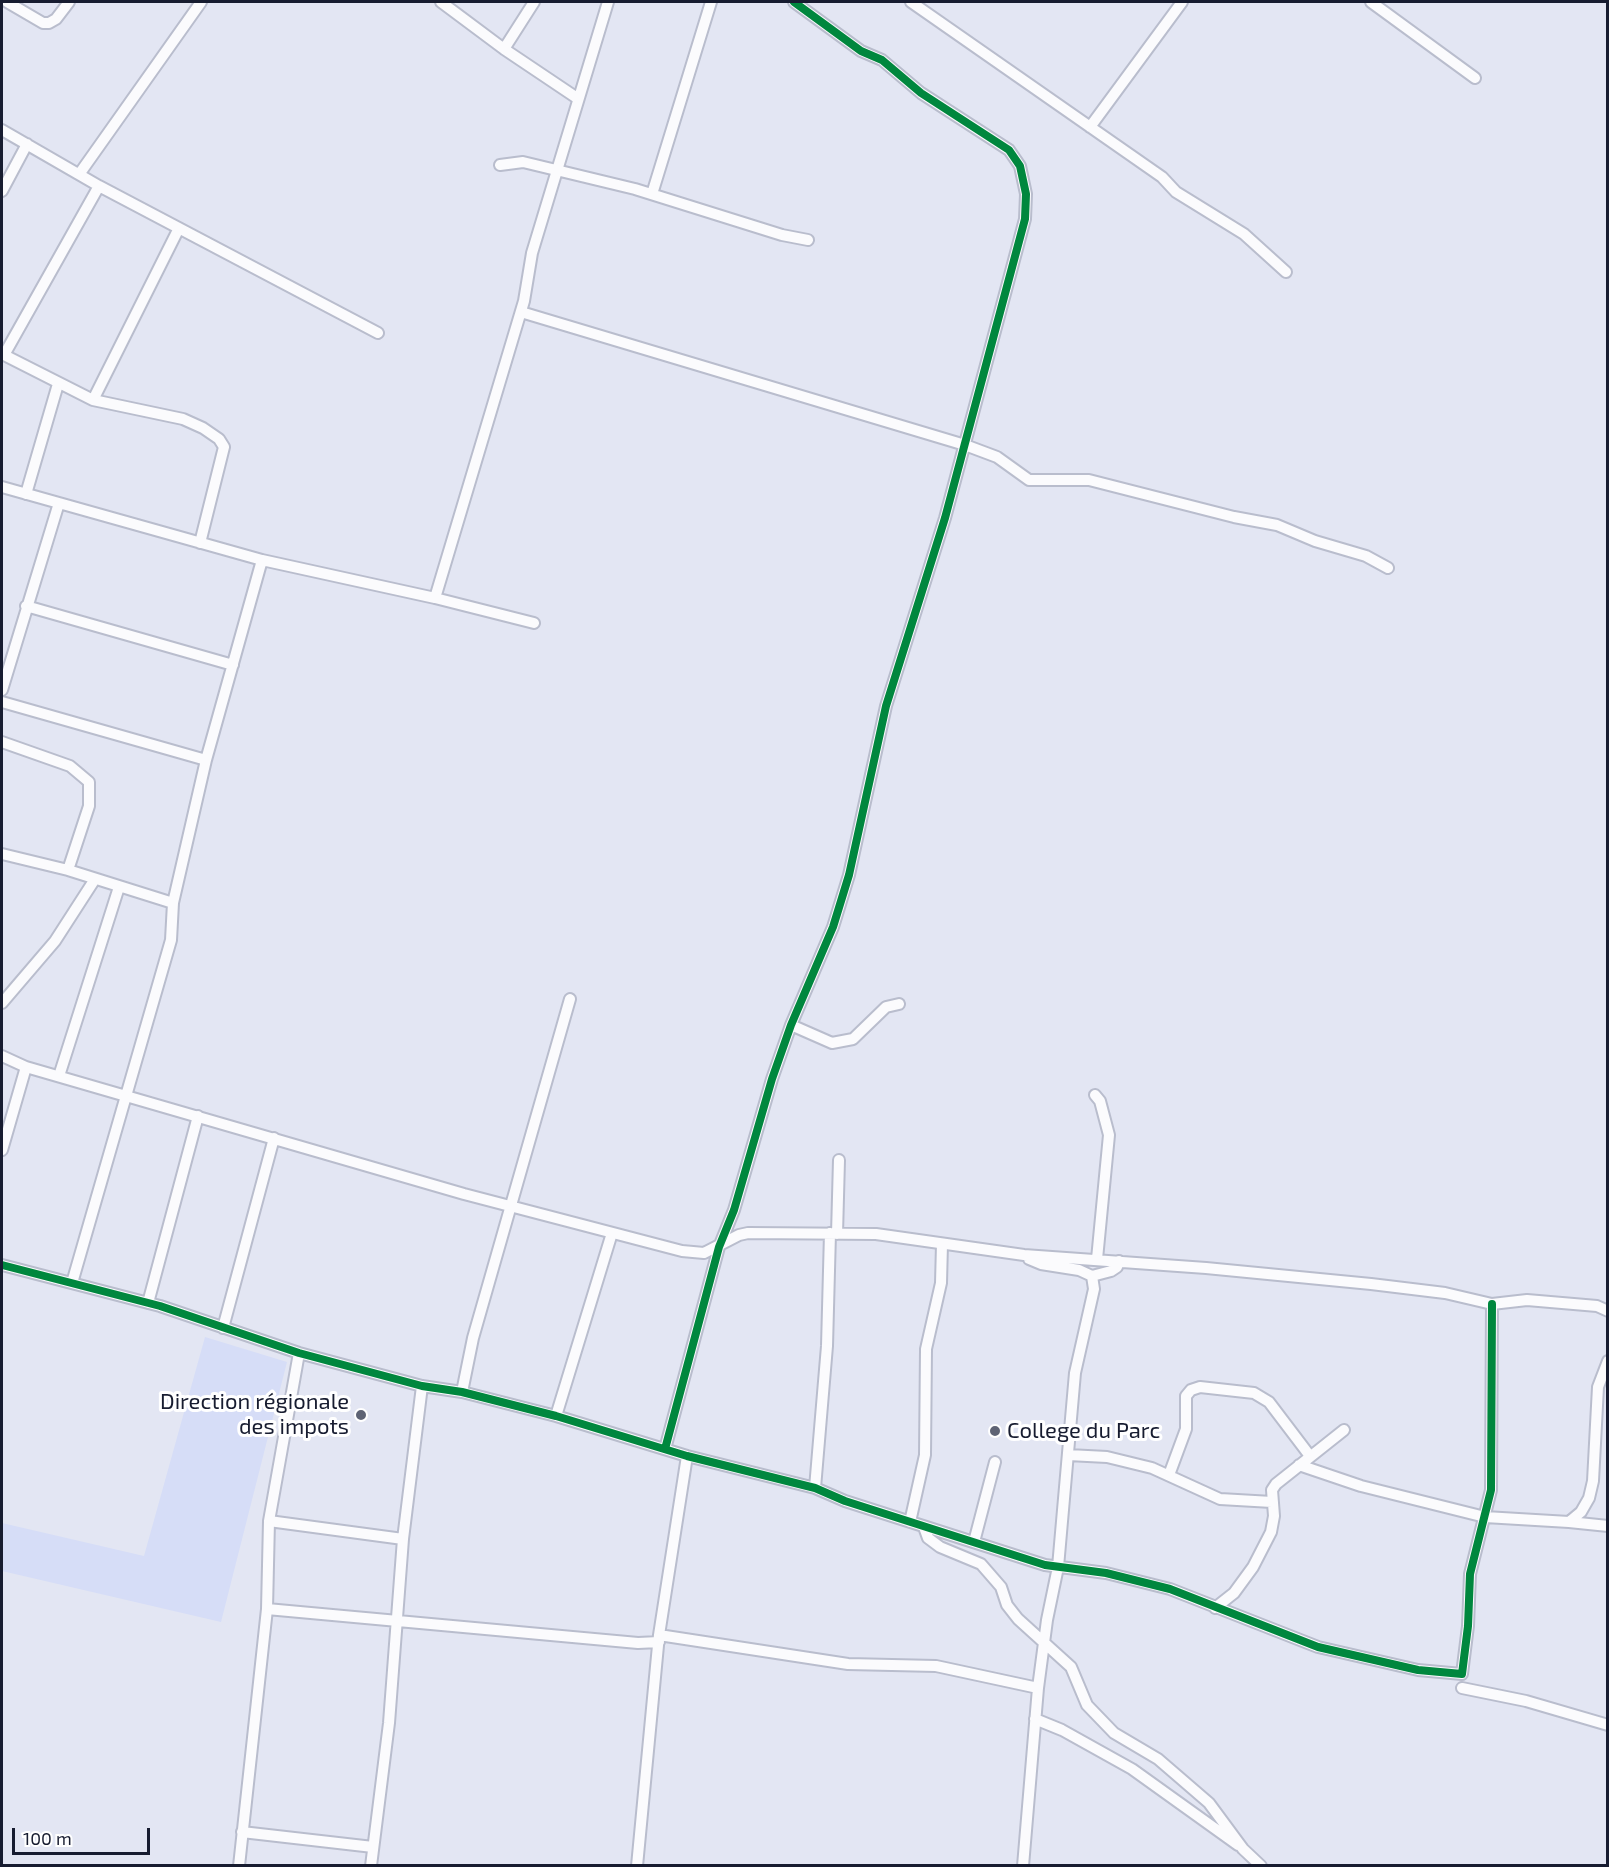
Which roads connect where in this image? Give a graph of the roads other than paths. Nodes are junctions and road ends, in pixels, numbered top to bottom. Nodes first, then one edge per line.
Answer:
1 (7, 2) edge
2 (69, 2) edge
3 (201, 2) edge
4 (441, 2) edge
5 (534, 2) edge
6 (608, 2) edge
7 (711, 2) edge
8 (794, 2) edge
9 (911, 2) edge
10 (1182, 2) edge
11 (1371, 2) edge
12 (504, 49) junction
13 (1475, 78) dead end
14 (577, 98) junction
15 (1090, 127) junction
16 (2, 130) edge
17 (27, 144) junction
18 (500, 165) dead end
19 (557, 171) junction
20 (80, 172) junction
21 (99, 186) junction
22 (2, 191) edge
23 (652, 194) junction
24 (179, 228) junction
25 (808, 240) dead end
26 (1286, 272) dead end
27 (521, 312) junction
28 (378, 333) dead end
29 (3, 355) edge
30 (58, 384) junction
31 (93, 400) junction
32 (965, 444) junction
33 (2, 487) edge
34 (26, 494) junction
35 (59, 503) junction
36 (200, 543) junction
37 (262, 560) junction
38 (1388, 568) dead end
39 (435, 598) junction
40 (26, 606) junction
41 (534, 623) dead end
42 (233, 665) junction
43 (2, 690) edge
44 (2, 702) edge
45 (2, 742) edge
46 (206, 760) junction
47 (2, 854) edge
48 (68, 870) junction
49 (96, 879) junction
50 (119, 887) junction
51 (173, 903) junction
52 (570, 999) dead end
53 (2, 1003) edge
54 (898, 1004) dead end
55 (791, 1025) junction
56 (2, 1056) edge
57 (26, 1067) junction
58 (59, 1076) junction
59 (1095, 1095) dead end
60 (127, 1096) junction
61 (198, 1116) junction
62 (274, 1138) junction
63 (2, 1150) edge
64 (839, 1160) dead end
65 (511, 1204) junction
66 (612, 1233) junction
67 (834, 1234) junction
68 (942, 1244) junction
69 (719, 1247) junction
70 (1024, 1255) junction
71 (1097, 1259) junction
72 (1119, 1261) junction
73 (2, 1265) edge
74 (1092, 1276) junction
75 (72, 1283) junction
76 (148, 1303) junction
77 (1492, 1304) junction
78 (1608, 1311) edge
79 (223, 1328) junction
80 (299, 1353) junction
81 (1608, 1361) edge
82 (422, 1386) junction
83 (462, 1392) junction
84 (556, 1416) junction
85 (1344, 1430) dead end
86 (665, 1449) junction
87 (1068, 1455) junction
88 (687, 1456) junction
89 (1310, 1456) junction
90 (995, 1462) dead end
91 (1299, 1465) junction
92 (1169, 1475) junction
93 (815, 1488) junction
94 (1272, 1502) junction
95 (1485, 1517) junction
96 (269, 1521) junction
97 (910, 1522) junction
98 (1569, 1522) junction
99 (1608, 1526) edge
100 (924, 1527) junction
101 (403, 1539) junction
102 (974, 1542) junction
103 (1058, 1567) junction
104 (1215, 1608) junction
105 (267, 1609) junction
106 (398, 1619) junction
107 (659, 1639) junction
108 (1045, 1644) junction
109 (1038, 1688) junction
110 (1462, 1688) dead end
111 (1035, 1719) junction
112 (1608, 1725) edge
113 (242, 1832) junction
114 (373, 1847) junction
115 (1243, 1849) junction
116 (239, 1866) edge
117 (371, 1866) edge
118 (637, 1866) edge
119 (1023, 1866) edge
120 (1261, 1866) edge

1 - 2 street
3 - 20 street
4 - 12 street
5 - 12 street
6 - 14 street
7 - 23 street
8 - 32 street
9 - 15 street
10 - 15 street
11 - 13 street
12 - 14 street
14 - 19 street
15 - 26 street
16 - 17 street
17 - 20 street
17 - 22 street
18 - 19 street
19 - 23 street
19 - 27 street
20 - 21 street
21 - 24 street
21 - 29 street
23 - 25 street
24 - 28 street
24 - 31 street
27 - 32 street
27 - 39 street
29 - 30 street
30 - 31 street
30 - 34 street
31 - 36 street
32 - 38 street
32 - 55 street
33 - 34 street
34 - 35 street
35 - 36 street
35 - 40 street
36 - 37 street
37 - 39 street
37 - 42 street
39 - 41 street
40 - 42 street
40 - 43 street
42 - 46 street
44 - 46 street
45 - 48 street
46 - 51 street
47 - 48 street
48 - 49 street
49 - 50 street
49 - 53 street
50 - 51 street
50 - 58 street
51 - 60 street
52 - 65 street
54 - 55 street
55 - 69 street
56 - 57 street
57 - 58 street
57 - 63 street
58 - 60 street
59 - 71 street
60 - 61 street
60 - 75 street
61 - 62 street
61 - 76 street
62 - 65 street
62 - 79 street
64 - 67 street
65 - 66 street
65 - 83 street
66 - 69 street
66 - 84 street
67 - 68 street
67 - 69 street
67 - 93 street
68 - 70 street
68 - 97 street
69 - 86 street
70 - 71 street
70 - 74 street
71 - 72 street
72 - 74 street
72 - 77 street
73 - 75 street
74 - 87 street
75 - 76 street
76 - 79 street
77 - 78 street
77 - 95 street
79 - 80 street
80 - 82 street
80 - 96 street
81 - 98 street
82 - 83 street
82 - 101 street
83 - 84 street
84 - 86 street
85 - 89 street
86 - 88 street
87 - 92 street
87 - 103 street
88 - 93 street
88 - 107 street
89 - 91 street
89 - 92 street
90 - 102 street
91 - 94 street
91 - 95 street
92 - 94 street
93 - 97 street
94 - 104 street
95 - 98 street
95 - 104 street
96 - 101 street
96 - 105 street
97 - 100 street
98 - 99 street
100 - 102 street
100 - 108 street
101 - 106 street
102 - 103 street
103 - 104 street
103 - 108 street
105 - 106 street
105 - 113 street
106 - 107 street
106 - 114 street
107 - 109 street
107 - 118 street
108 - 109 street
108 - 115 street
109 - 111 street
110 - 112 street
111 - 115 street
111 - 119 street
113 - 114 street
113 - 116 street
114 - 117 street
115 - 120 street

